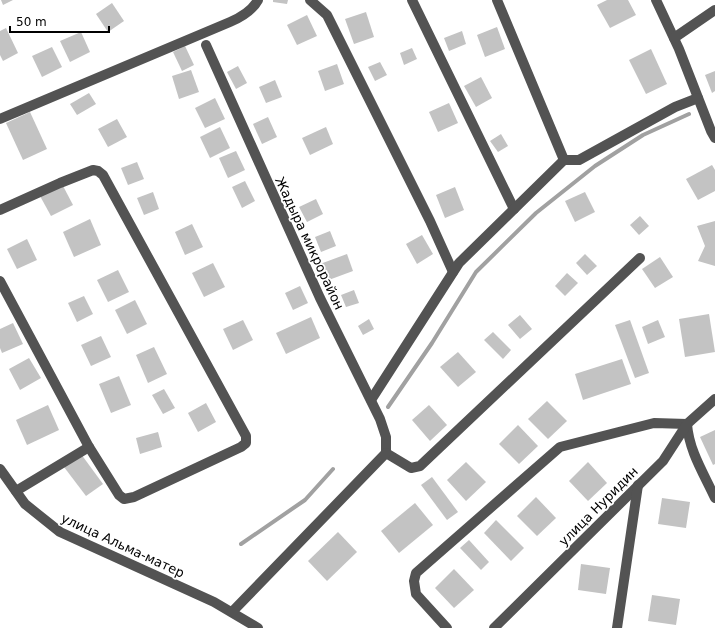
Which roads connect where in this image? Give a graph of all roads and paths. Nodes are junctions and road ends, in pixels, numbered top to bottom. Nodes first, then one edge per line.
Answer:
1 (258, 0) edge
2 (310, 0) edge
3 (412, 0) edge
4 (496, 0) edge
5 (656, 0) edge
6 (715, 10) edge
7 (674, 38) junction
8 (206, 44) dead end
9 (698, 98) junction
10 (0, 119) edge
11 (715, 138) edge
12 (564, 160) junction
13 (514, 209) junction
14 (0, 210) edge
15 (640, 258) dead end
16 (453, 272) junction
17 (0, 280) edge
18 (715, 399) edge
19 (371, 400) junction
20 (688, 424) junction
21 (89, 447) junction
22 (386, 453) junction
23 (0, 469) edge
24 (638, 485) junction
25 (16, 491) junction
26 (715, 498) edge
27 (232, 612) junction
28 (258, 628) edge
29 (447, 628) edge
30 (494, 628) edge
31 (617, 628) edge

1 - 10 street
2 - 16 street
3 - 13 street
4 - 12 street
5 - 7 street
6 - 7 street
7 - 9 street
8 - 19 street, Жадыра микрорайон
9 - 11 street
9 - 12 street
12 - 13 street
13 - 16 street
14 - 21 street
15 - 22 street
16 - 19 street
17 - 21 street
18 - 20 street, улица Нуридин
19 - 22 street, Жадыра микрорайон
20 - 24 street, улица Нуридин
20 - 26 street
20 - 29 street
21 - 25 street
22 - 27 street
23 - 25 street, улица Альма-матер
24 - 30 street, улица Нуридин
24 - 31 street
25 - 27 street, улица Альма-матер
27 - 28 street, улица Альма-матер

